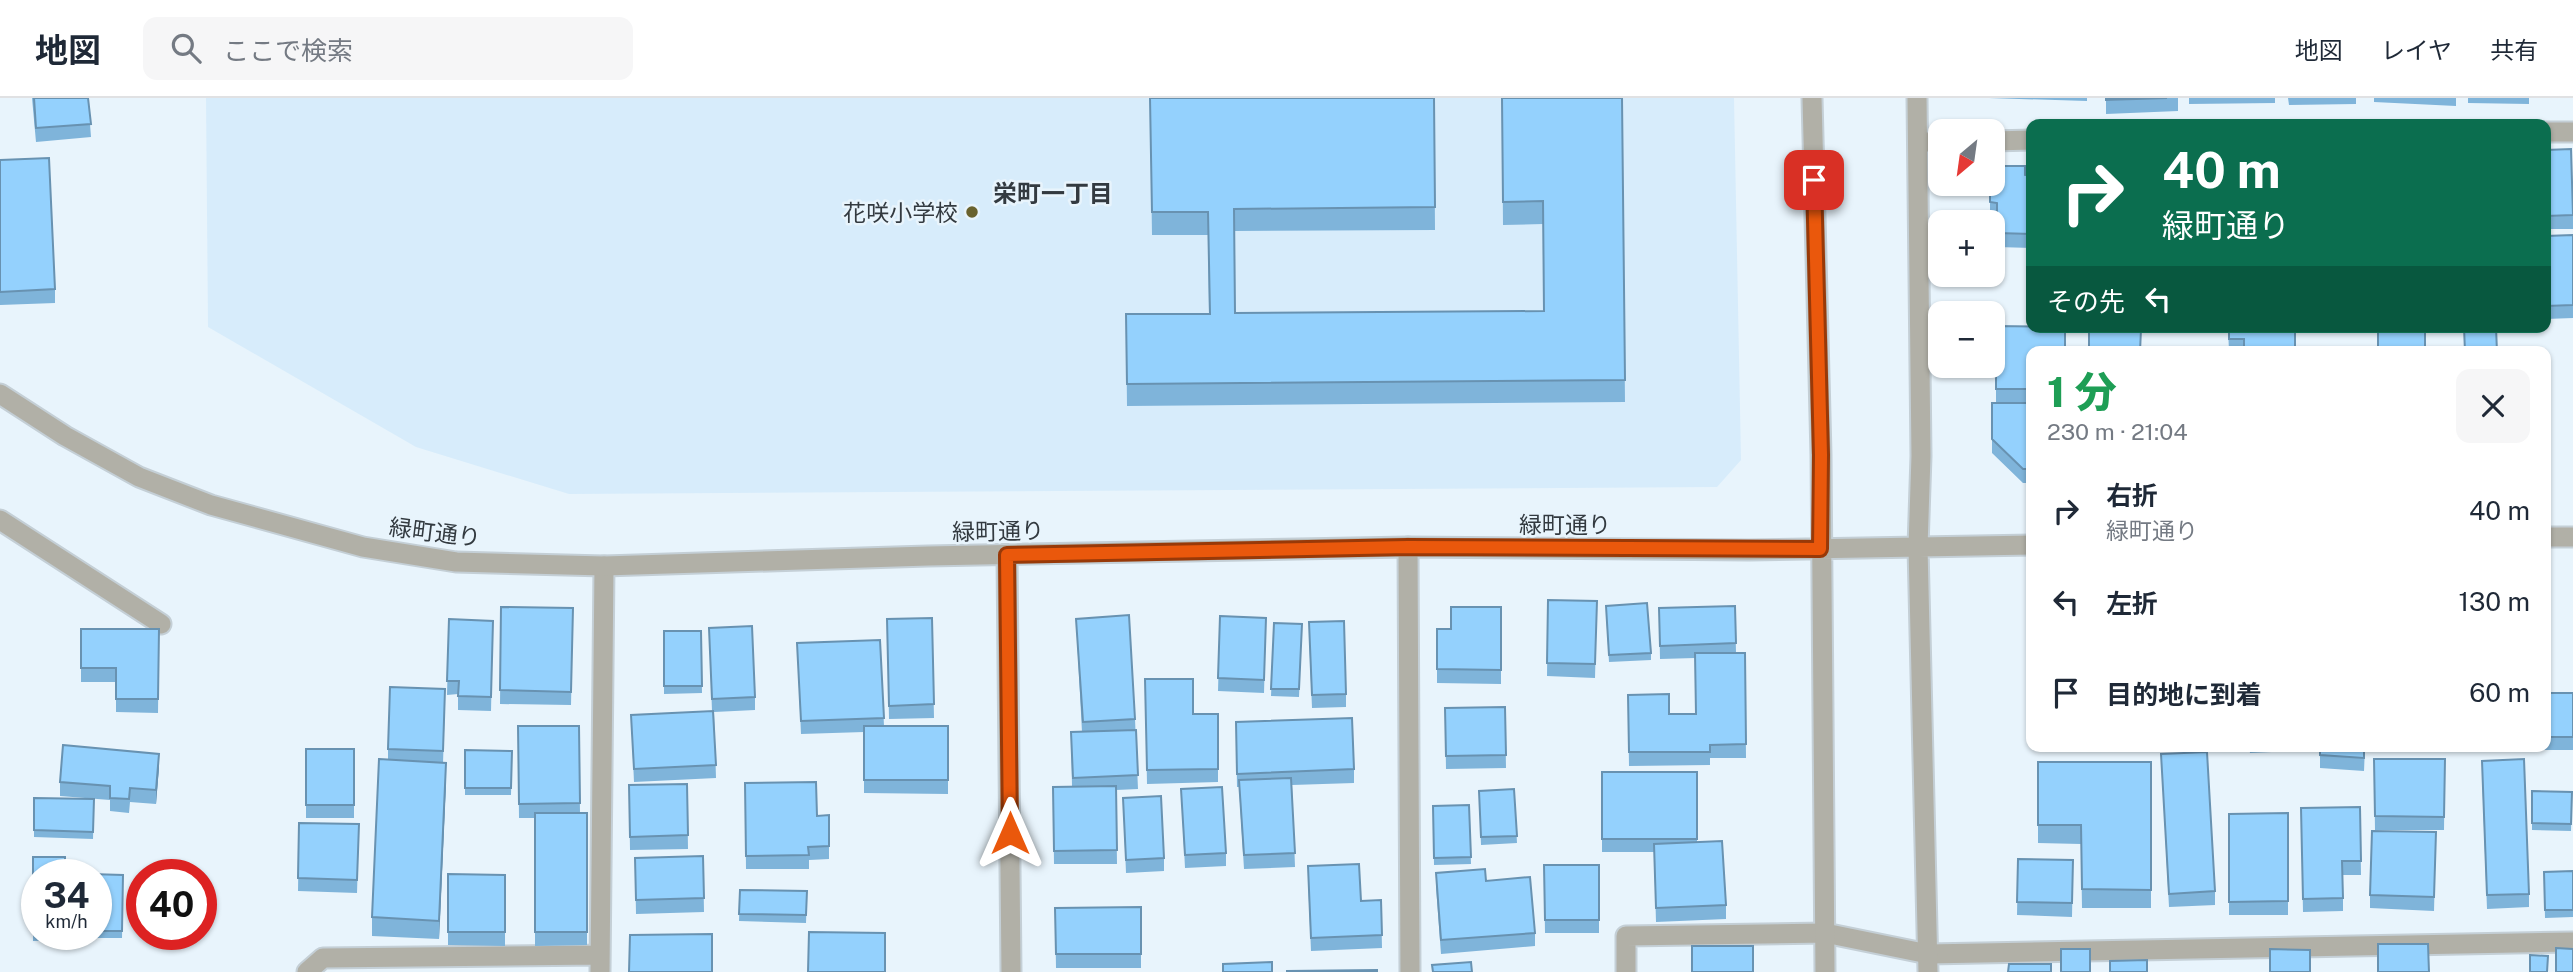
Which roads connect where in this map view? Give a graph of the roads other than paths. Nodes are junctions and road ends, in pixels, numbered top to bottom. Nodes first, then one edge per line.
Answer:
1 (1812, 98) edge
2 (1917, 98) edge
3 (2551, 132) edge
4 (2573, 132) edge
5 (2026, 140) edge
6 (2006, 141) edge
7 (1918, 142) junction
8 (1928, 142) edge
9 (0, 394) edge
10 (0, 520) edge
11 (2551, 537) edge
12 (2573, 537) edge
13 (2026, 545) edge
14 (1408, 547) junction
15 (1918, 547) junction
16 (1820, 549) junction
17 (1007, 555) junction
18 (604, 566) junction
19 (161, 624) dead end
20 (1825, 933) junction
21 (2573, 942) edge
22 (1928, 963) edge
23 (600, 964) edge
24 (307, 972) edge
25 (1011, 972) edge
26 (1410, 972) edge
27 (1626, 972) edge
28 (1825, 972) edge

1 - 16 street
2 - 7 street
3 - 4 street
5 - 6 street
7 - 8 street
7 - 15 street
9 - 18 street, 緑町通り
10 - 19 street
11 - 12 street
13 - 15 street, 緑町通り
14 - 16 street, 緑町通り
14 - 17 street, 緑町通り
14 - 26 street
15 - 16 street, 緑町通り
15 - 22 street
16 - 20 street
17 - 18 street, 緑町通り
17 - 25 street
18 - 23 street
20 - 22 street
20 - 27 street
20 - 28 street
21 - 22 street
23 - 24 street

